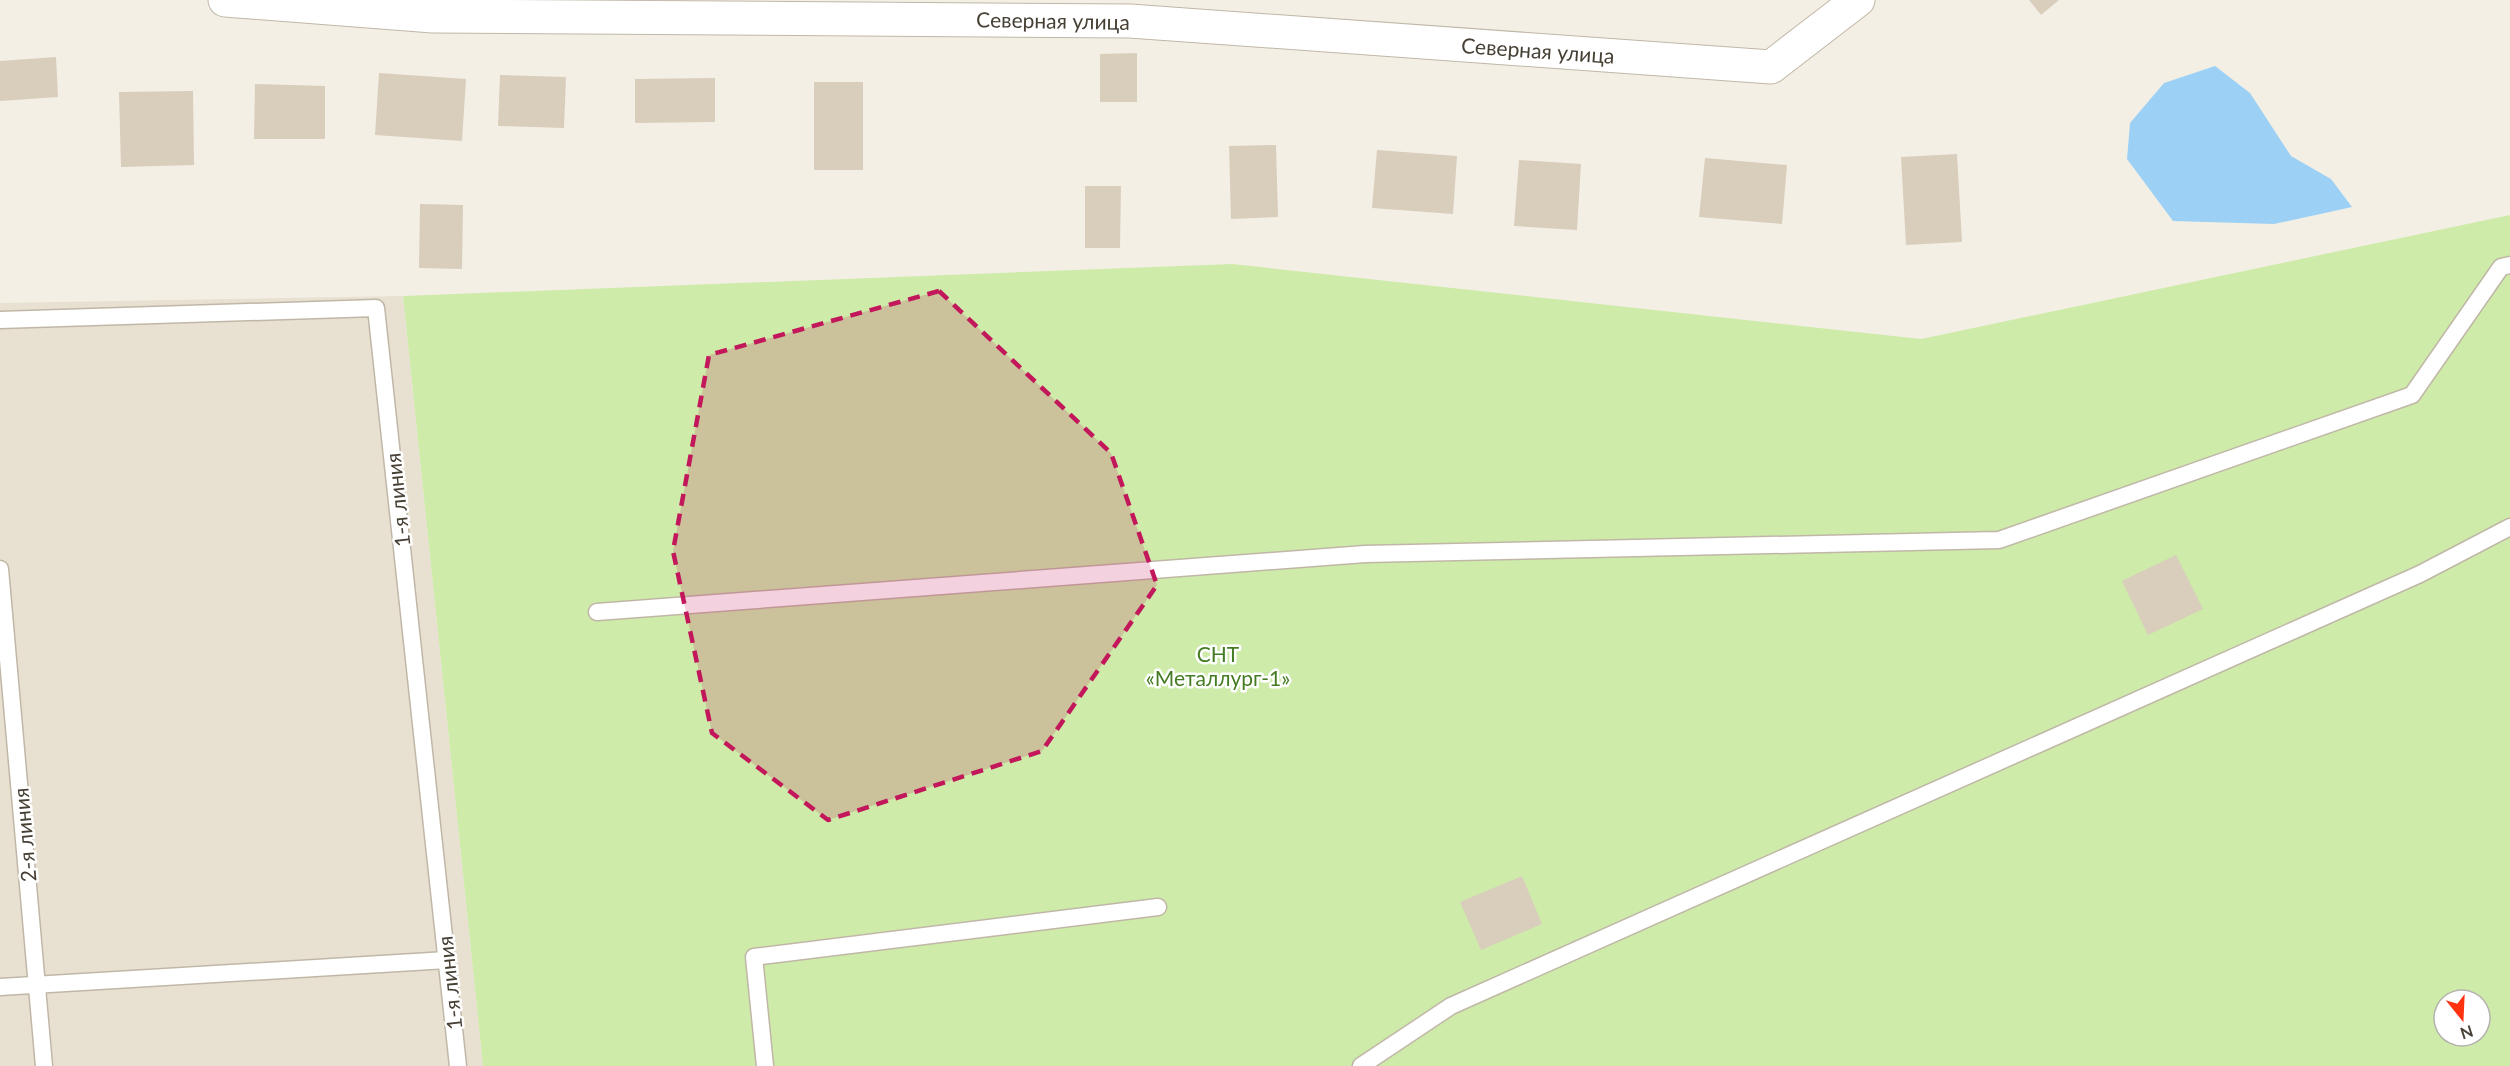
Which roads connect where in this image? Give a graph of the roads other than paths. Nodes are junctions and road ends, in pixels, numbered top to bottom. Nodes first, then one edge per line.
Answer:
1 (225, 0) edge
2 (1858, 0) edge
3 (433, 8) edge
4 (1130, 10) edge
5 (2510, 265) edge
6 (0, 320) edge
7 (2510, 527) edge
8 (0, 569) edge
9 (597, 612) dead end
10 (1158, 907) dead end
11 (447, 960) junction
12 (37, 984) junction
13 (0, 987) edge
14 (44, 1066) edge
15 (458, 1066) edge
16 (765, 1066) edge
17 (1361, 1066) edge

1 - 3 street, Северная улица
2 - 4 street, Северная улица
3 - 4 street, Северная улица
5 - 9 lane
6 - 11 lane, 1-я линия
7 - 17 lane
8 - 12 lane, 2-я линия
10 - 16 lane
11 - 12 lane
11 - 15 lane, 1-я линия
12 - 13 lane
12 - 14 lane, 2-я линия

